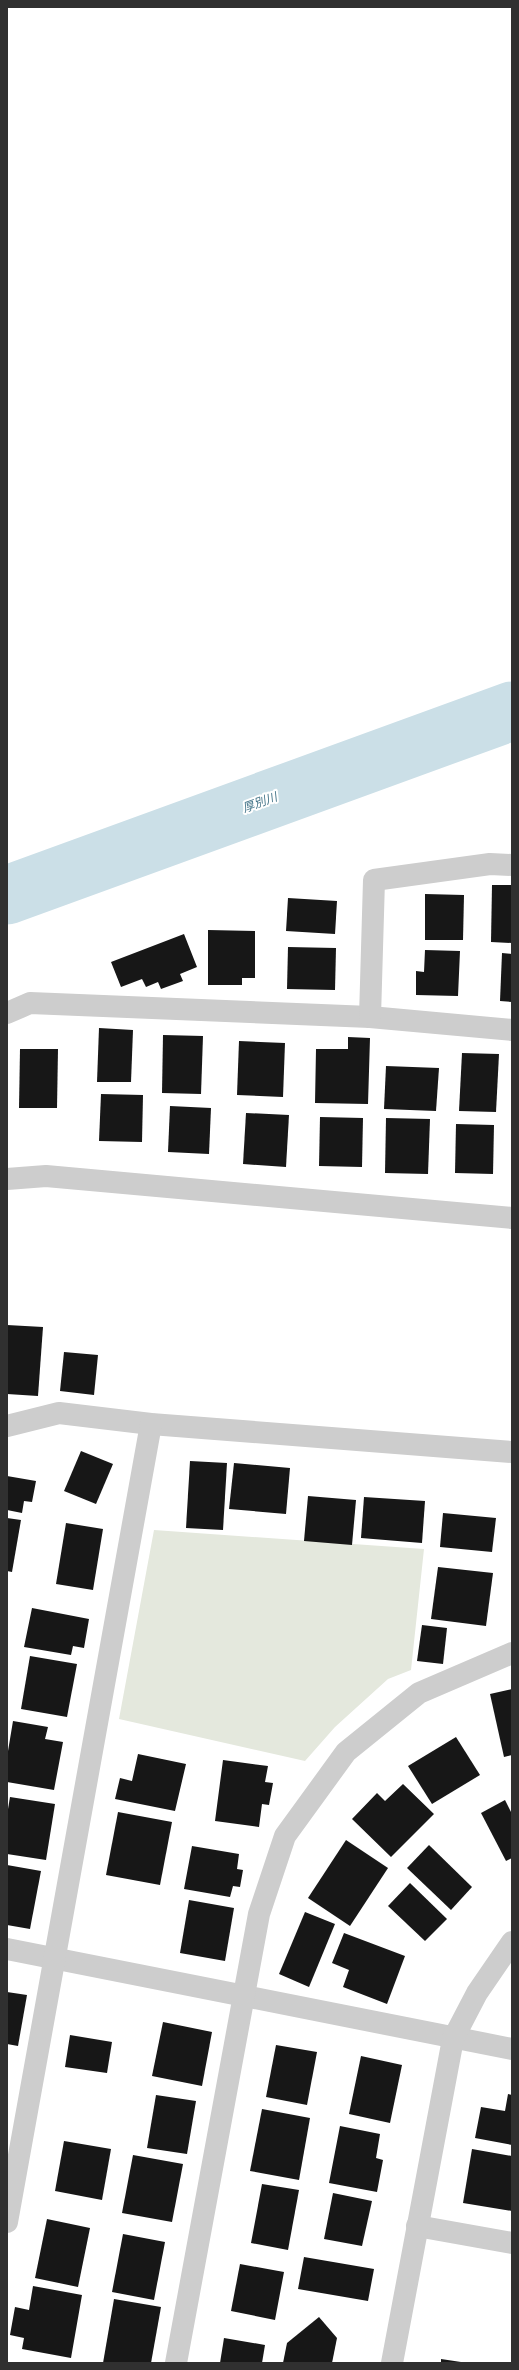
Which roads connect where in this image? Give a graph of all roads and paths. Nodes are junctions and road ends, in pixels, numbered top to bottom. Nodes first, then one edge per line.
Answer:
1 (512, 864) edge
2 (7, 1013) edge
3 (370, 1017) junction
4 (512, 1030) edge
5 (7, 1179) edge
6 (512, 1218) edge
7 (151, 1424) junction
8 (7, 1426) edge
9 (512, 1452) edge
10 (512, 1653) edge
11 (512, 1942) edge
12 (7, 1949) edge
13 (55, 1959) junction
14 (242, 1994) junction
15 (453, 2039) junction
16 (512, 2050) edge
17 (7, 2222) edge
18 (417, 2226) junction
19 (512, 2243) edge
20 (176, 2363) edge
21 (392, 2363) edge

1 - 3 street
2 - 3 street
3 - 4 street
5 - 6 street
7 - 8 street
7 - 9 street
7 - 13 street
10 - 14 street
11 - 15 street
12 - 13 street
13 - 14 street
13 - 17 street
14 - 15 street
14 - 20 street
15 - 16 street
15 - 18 street
18 - 19 street
18 - 21 street

